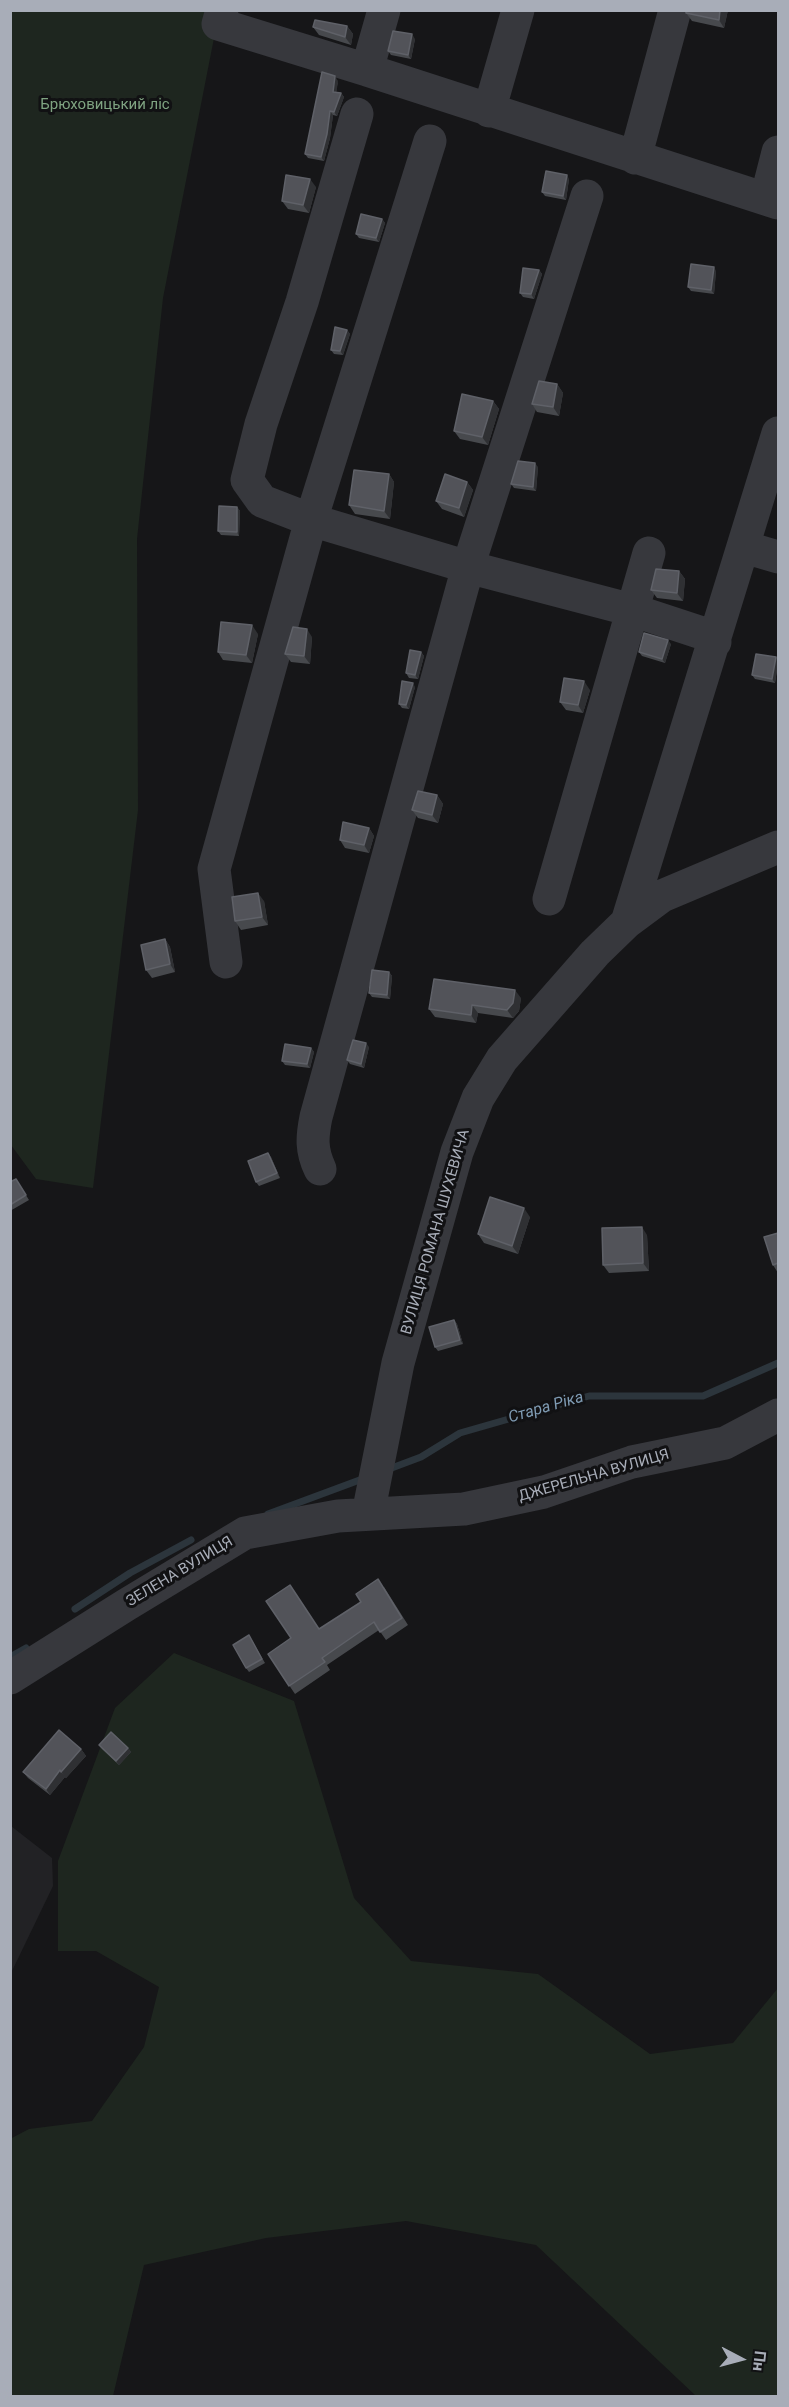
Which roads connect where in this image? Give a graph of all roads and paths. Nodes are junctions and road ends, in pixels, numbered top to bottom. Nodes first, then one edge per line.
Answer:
1 (222, 10) edge
2 (384, 10) edge
3 (518, 10) edge
4 (675, 10) edge
5 (367, 70) junction
6 (489, 111) junction
7 (357, 114) dead end
8 (430, 141) dead end
9 (778, 152) edge
10 (635, 158) junction
11 (587, 196) dead end
12 (772, 201) edge
13 (778, 433) edge
14 (311, 520) junction
15 (744, 547) junction
16 (650, 553) dead end
17 (778, 557) edge
18 (468, 567) junction
19 (632, 610) junction
20 (715, 642) junction
21 (778, 847) edge
22 (549, 899) dead end
23 (627, 922) junction
24 (226, 963) dead end
25 (320, 1169) dead end
26 (778, 1415) edge
27 (370, 1504) junction
28 (10, 1678) edge

1 - 5 street
2 - 5 street
3 - 6 street
4 - 10 street
5 - 6 street
6 - 10 street
7 - 14 street
8 - 14 street
9 - 12 street
10 - 12 street
11 - 18 street
13 - 15 street
14 - 18 street
14 - 24 street
15 - 17 street
15 - 20 street
16 - 19 street
18 - 19 street
18 - 25 street
19 - 20 street
19 - 22 street
20 - 23 street
21 - 23 street, ВУЛИЦЯ РОМАНА ШУХЕВИЧА
23 - 27 street, ВУЛИЦЯ РОМАНА ШУХЕВИЧА
26 - 27 street, ДЖЕРЕЛЬНА ВУЛИЦЯ
27 - 28 street, ЗЕЛЕНА ВУЛИЦЯ

